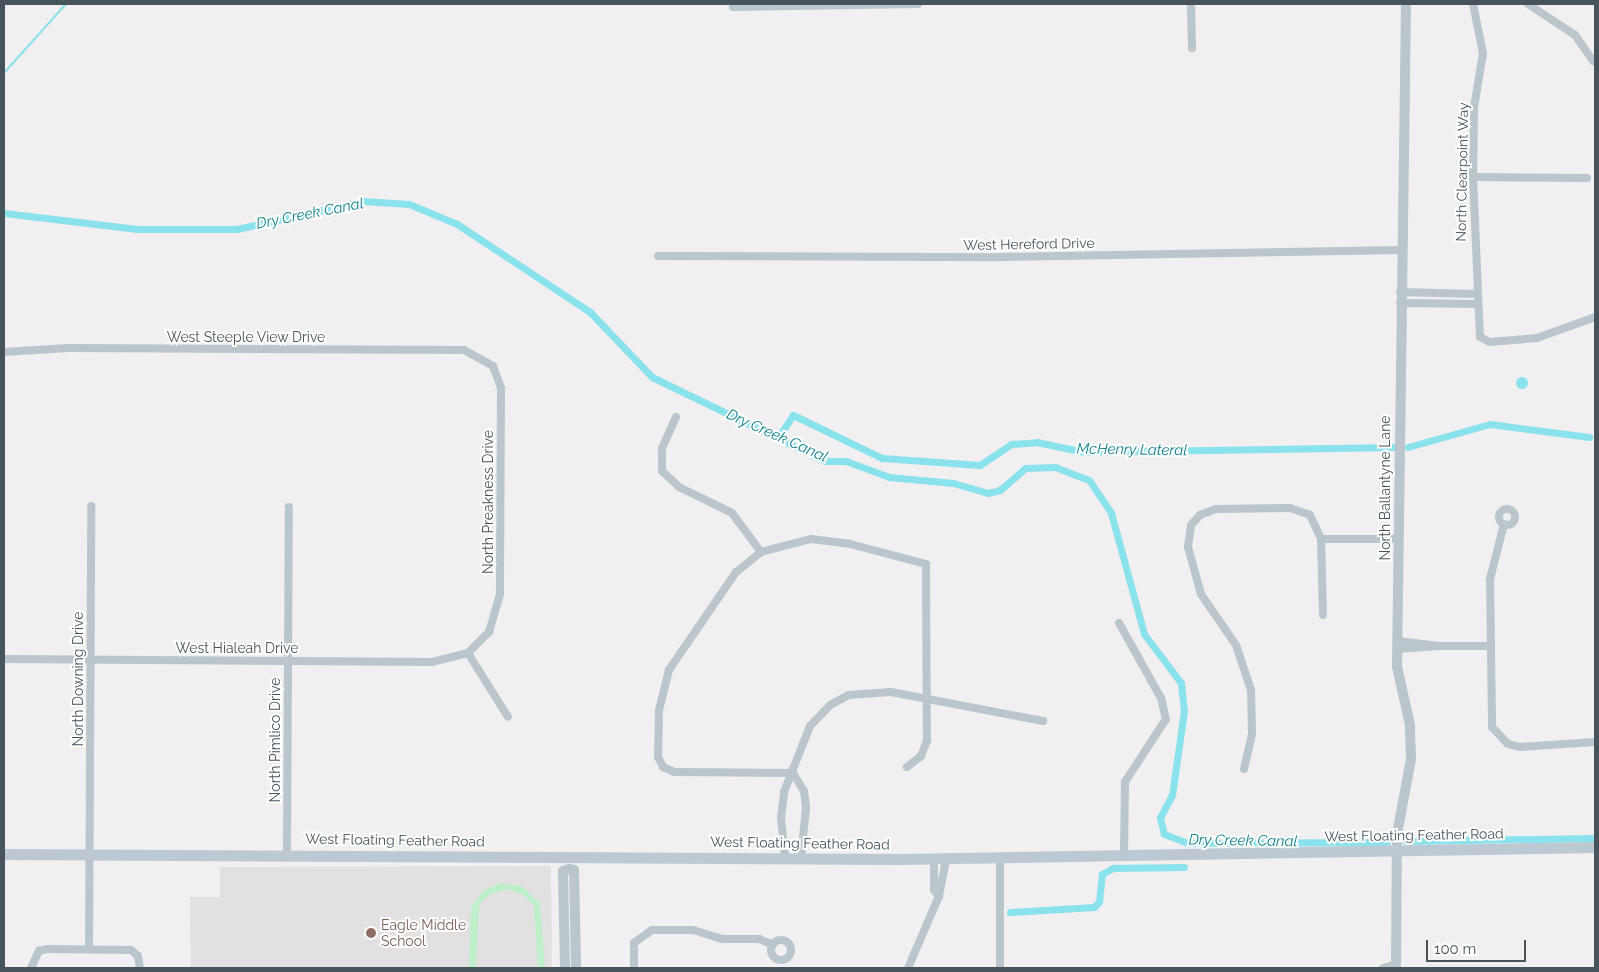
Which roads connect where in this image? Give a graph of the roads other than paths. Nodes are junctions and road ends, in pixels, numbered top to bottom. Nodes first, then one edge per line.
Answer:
1 (874, 4) edge
2 (918, 4) edge
3 (1191, 4) edge
4 (1406, 4) edge
5 (1473, 4) edge
6 (1528, 4) edge
7 (734, 7) dead end
8 (1192, 48) dead end
9 (1593, 61) dead end
10 (1473, 177) junction
11 (1588, 178) dead end
12 (1401, 250) junction
13 (658, 256) dead end
14 (1477, 294) junction
15 (1400, 298) junction
16 (1477, 304) junction
17 (1595, 317) edge
18 (4, 352) edge
19 (474, 352) joint
20 (676, 417) dead end
21 (91, 506) dead end
22 (289, 507) dead end
23 (1504, 524) dead end
24 (1321, 539) junction
25 (1398, 539) junction
26 (761, 552) junction
27 (1323, 614) dead end
28 (1119, 624) dead end
29 (1397, 645) junction
30 (1491, 646) junction
31 (468, 653) junction
32 (4, 660) edge
33 (91, 660) junction
34 (288, 661) junction
35 (927, 696) junction
36 (508, 717) dead end
37 (1044, 721) dead end
38 (1595, 742) edge
39 (907, 767) dead end
40 (1244, 769) dead end
41 (793, 773) junction
42 (1595, 847) edge
43 (1396, 851) junction
44 (90, 853) junction
45 (4, 854) edge
46 (287, 854) junction
47 (784, 856) junction
48 (801, 856) junction
49 (1124, 857) junction
50 (1000, 858) junction
51 (934, 859) junction
52 (946, 859) junction
53 (569, 864) junction
54 (939, 896) junction
55 (773, 945) dead end
56 (89, 949) junction
57 (1396, 966) edge
58 (31, 968) edge
59 (140, 968) edge
60 (565, 968) edge
61 (576, 968) edge
62 (634, 968) edge
63 (908, 968) edge
64 (1000, 968) edge
65 (1383, 968) edge

1 - 2 street
1 - 7 street
3 - 8 street
4 - 12 street, North Ballantyne Lane
5 - 10 street, North Clearpoint Way
6 - 9 street
10 - 11 street
10 - 14 street, North Clearpoint Way
12 - 13 street, West Hereford Drive
12 - 15 street, North Ballantyne Lane
14 - 15 street
14 - 16 street, North Clearpoint Way
15 - 16 street
15 - 25 street, North Ballantyne Lane
16 - 17 street, North Clearpoint Way
18 - 19 street, West Steeple View Drive
19 - 31 street, North Preakness Drive
20 - 26 street
21 - 33 street, North Downing Drive
22 - 34 street, North Pimlico Drive
23 - 30 street
24 - 25 street
24 - 27 street
24 - 40 street
25 - 29 street, North Ballantyne Lane
26 - 35 street
26 - 41 street
28 - 49 street
29 - 30 street
29 - 43 street, North Ballantyne Lane
30 - 38 street
31 - 34 street, West Hialeah Drive
31 - 36 street
32 - 33 street, West Hialeah Drive
33 - 34 street, West Hialeah Drive
33 - 44 street, North Downing Drive
34 - 46 street, North Pimlico Drive
35 - 37 street
35 - 39 street
35 - 41 street
41 - 47 street
41 - 48 street
42 - 43 main road, West Floating Feather Road
43 - 49 main road, West Floating Feather Road
43 - 57 street, North Ballantyne Lane
44 - 45 main road, West Floating Feather Road
44 - 46 main road, West Floating Feather Road
44 - 56 street, North Downing Drive
46 - 53 main road, West Floating Feather Road
47 - 48 main road, West Floating Feather Road
47 - 53 main road, West Floating Feather Road
48 - 51 main road, West Floating Feather Road
49 - 50 main road, West Floating Feather Road
50 - 52 main road, West Floating Feather Road
50 - 64 street
51 - 52 main road, West Floating Feather Road
51 - 54 street
52 - 54 street
53 - 60 street
53 - 61 street
54 - 63 street
55 - 62 street
56 - 58 street
56 - 59 street
57 - 65 street

